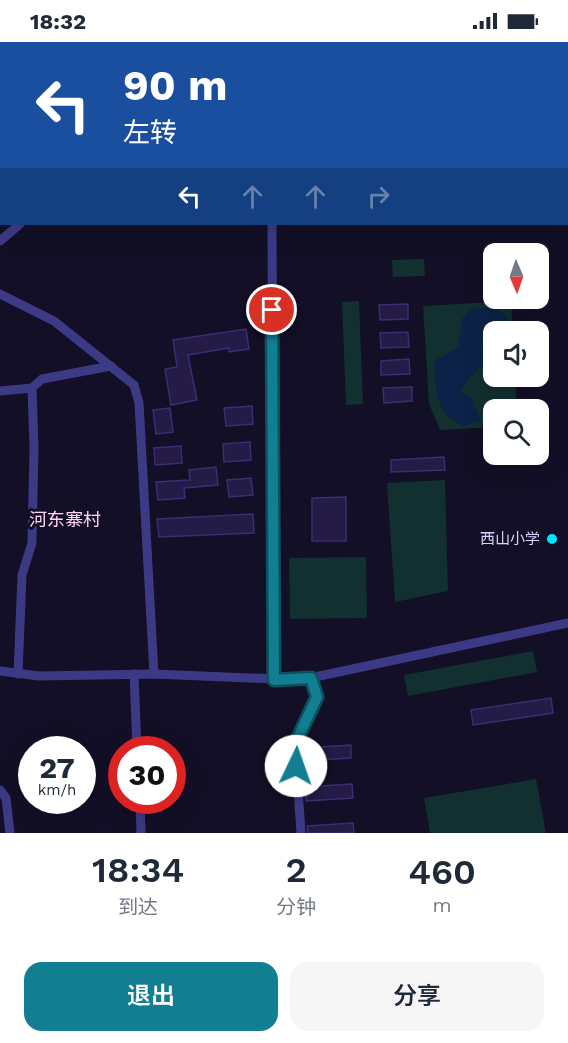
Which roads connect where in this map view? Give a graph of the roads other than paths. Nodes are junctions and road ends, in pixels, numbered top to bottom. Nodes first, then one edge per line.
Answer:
1 (19, 225) edge
2 (272, 225) edge
3 (0, 241) edge
4 (0, 294) edge
5 (111, 366) junction
6 (32, 388) junction
7 (0, 392) edge
8 (568, 623) edge
9 (0, 672) edge
10 (18, 674) junction
11 (134, 674) junction
12 (154, 674) junction
13 (311, 678) junction
14 (274, 680) junction
15 (136, 736) edge
16 (0, 790) edge
17 (140, 814) edge
18 (10, 833) edge
19 (141, 833) edge
20 (301, 833) edge

1 - 3 street
2 - 14 street
4 - 5 street
5 - 6 street
5 - 12 street
6 - 7 street
6 - 10 street
8 - 13 street
9 - 10 street
10 - 11 street
11 - 12 street
11 - 15 street
12 - 14 street
13 - 14 street
13 - 20 street
16 - 18 street
17 - 19 street

